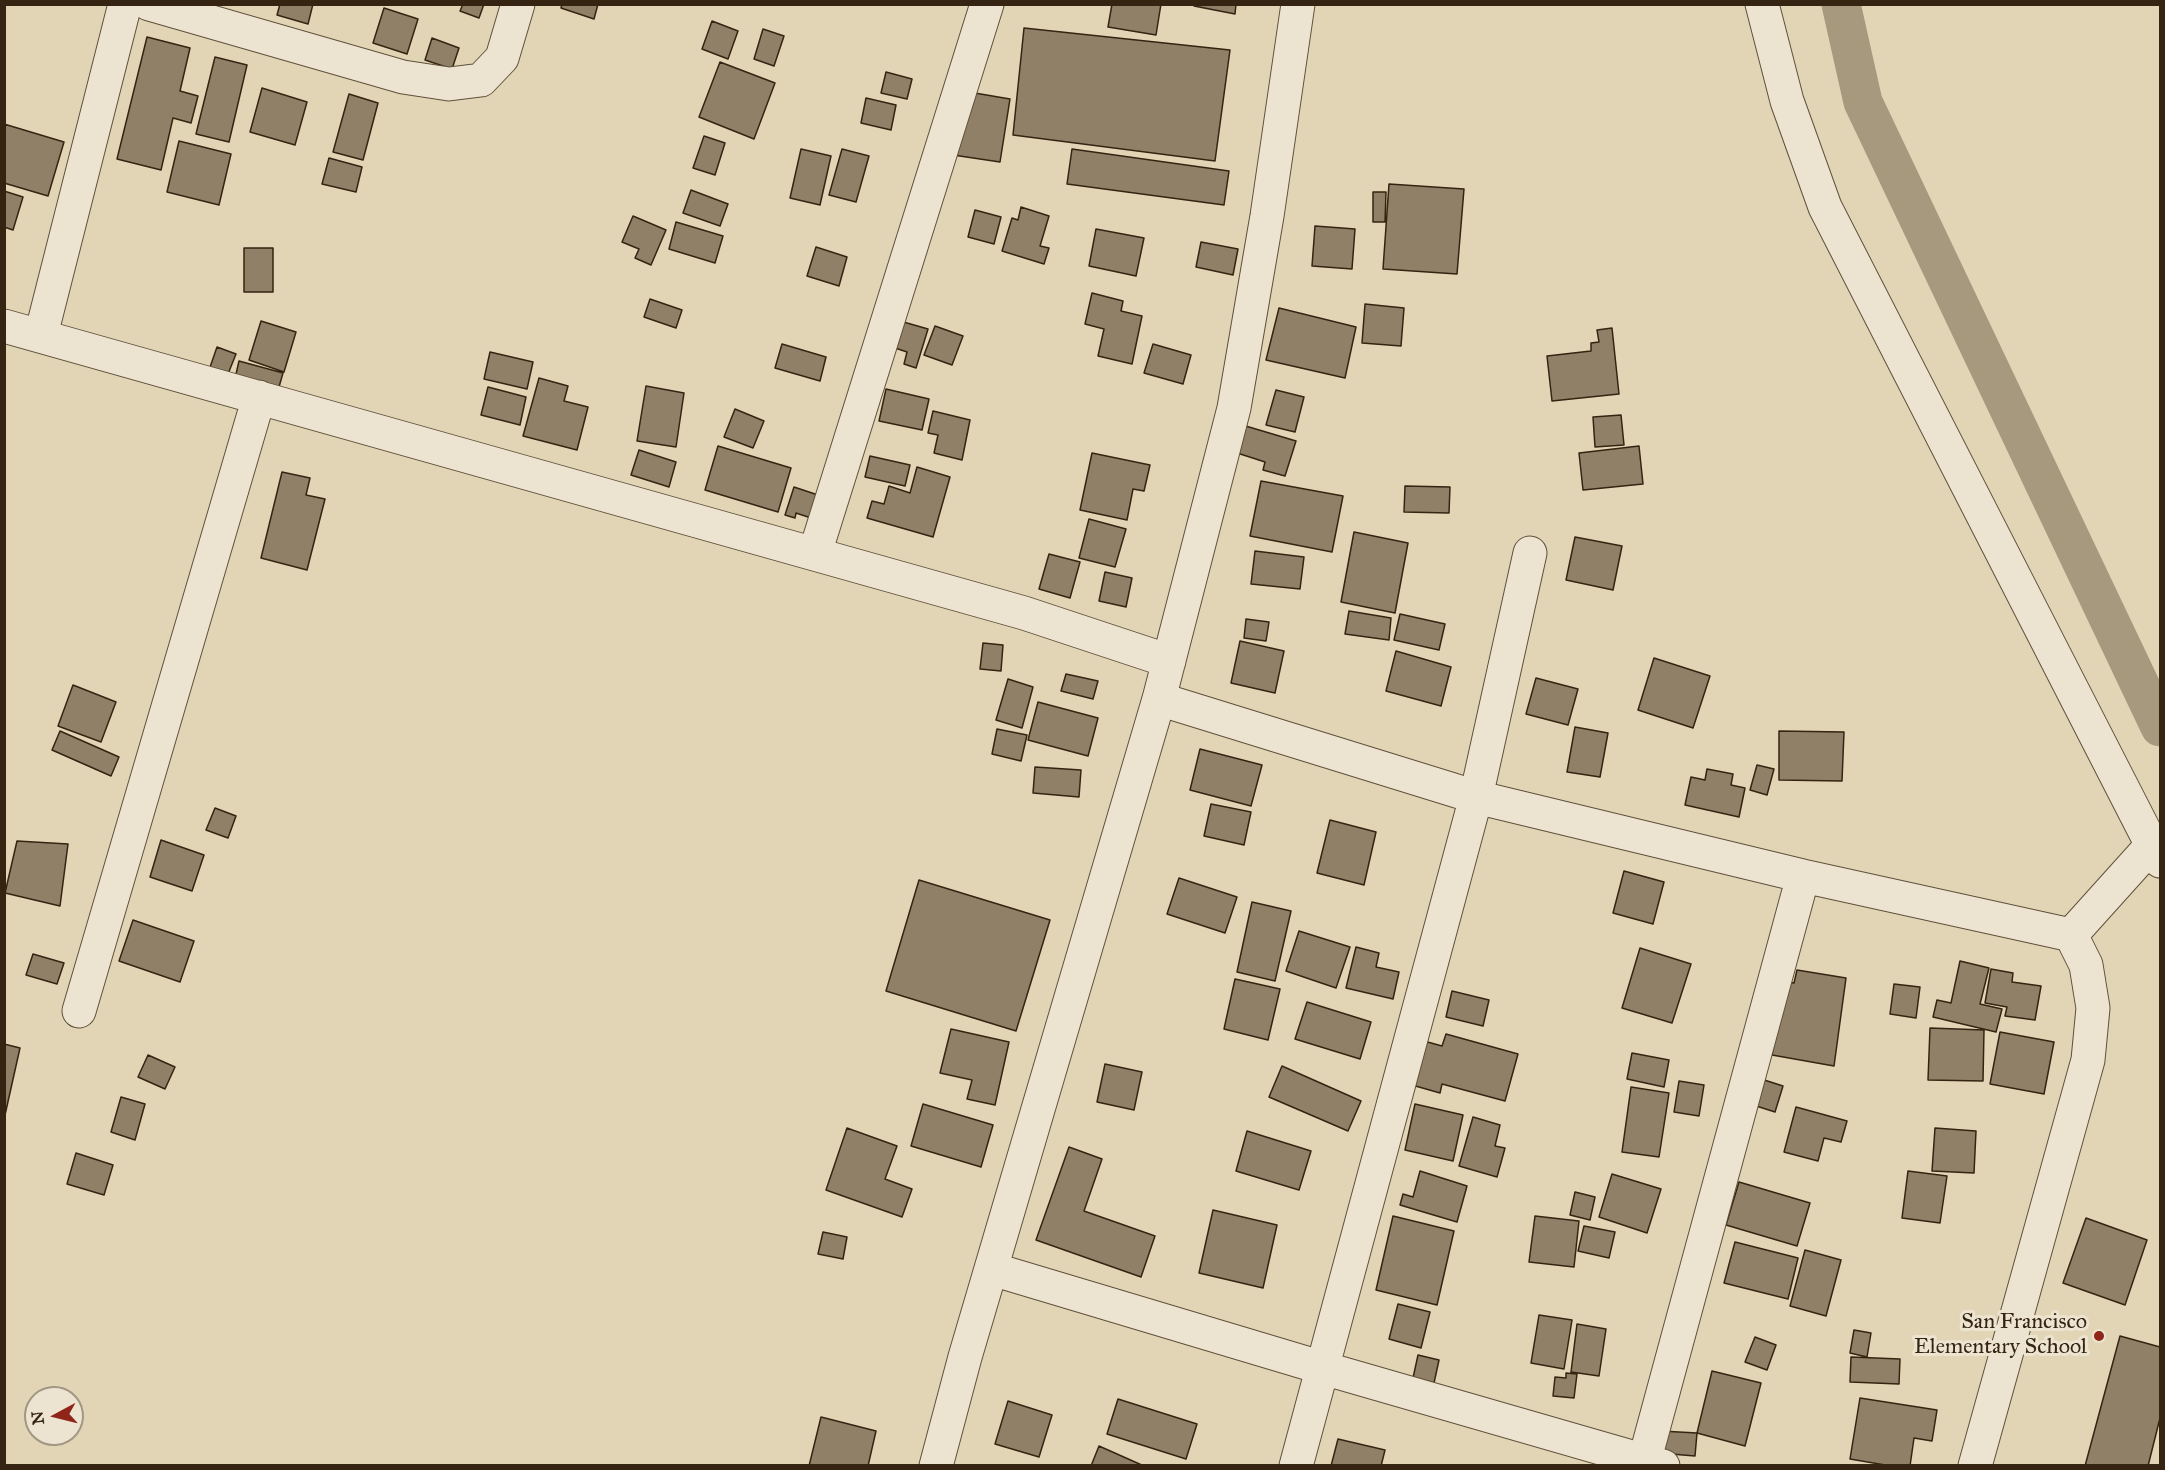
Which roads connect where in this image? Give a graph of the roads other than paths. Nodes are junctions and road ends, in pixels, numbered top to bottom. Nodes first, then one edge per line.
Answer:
1 (125, 4) edge
2 (149, 4) edge
3 (518, 4) edge
4 (987, 4) edge
5 (1298, 4) edge
6 (1762, 4) edge
7 (4, 326) edge
8 (41, 336) junction
9 (259, 397) junction
10 (815, 553) junction
11 (1530, 553) dead end
12 (1169, 661) junction
13 (1159, 699) junction
14 (1476, 797) junction
15 (2156, 853) edge
16 (1803, 876) junction
17 (2071, 934) junction
18 (79, 1011) dead end
19 (992, 1269) junction
20 (1323, 1368) junction
21 (1650, 1464) edge
22 (936, 1466) edge
23 (1296, 1466) edge
24 (1975, 1466) edge

1 - 8 street
2 - 3 street
4 - 10 street
5 - 12 street
6 - 15 street
7 - 8 street
8 - 9 street
9 - 10 street
9 - 18 street
10 - 12 street
11 - 14 street
12 - 13 street
13 - 14 street
13 - 19 street
14 - 16 street
14 - 20 street
15 - 17 street
16 - 17 street
16 - 21 street
17 - 24 street
19 - 20 street
19 - 22 street
20 - 21 street
20 - 23 street

